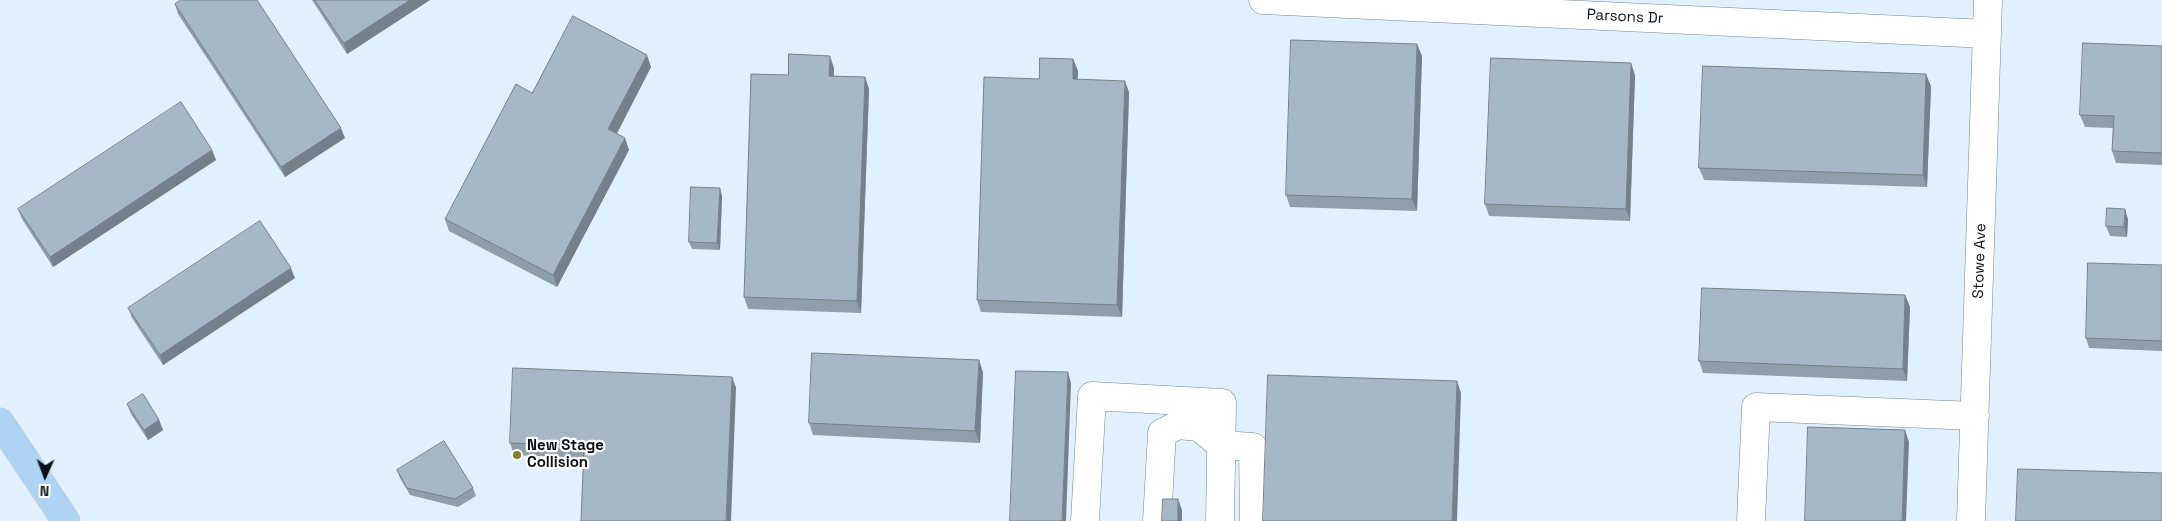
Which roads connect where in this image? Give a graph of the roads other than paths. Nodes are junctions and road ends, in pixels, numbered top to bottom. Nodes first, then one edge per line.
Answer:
1 (1263, 0) edge
2 (1988, 0) edge
3 (1987, 34) junction
4 (1148, 398) junction
5 (1975, 416) junction
6 (0, 422) edge
7 (1221, 445) junction
8 (66, 521) edge
9 (1086, 521) edge
10 (1145, 521) edge
11 (1157, 521) edge
12 (1220, 521) edge
13 (1254, 521) edge
14 (1751, 521) edge
15 (1971, 521) edge

1 - 3 street, Parsons Dr
2 - 3 street, Stowe Ave
3 - 5 street, Stowe Ave
4 - 7 street
4 - 9 street
4 - 10 street
5 - 14 street
5 - 15 street, Stowe Ave
6 - 8 main road
7 - 11 street
7 - 12 street
7 - 13 street

